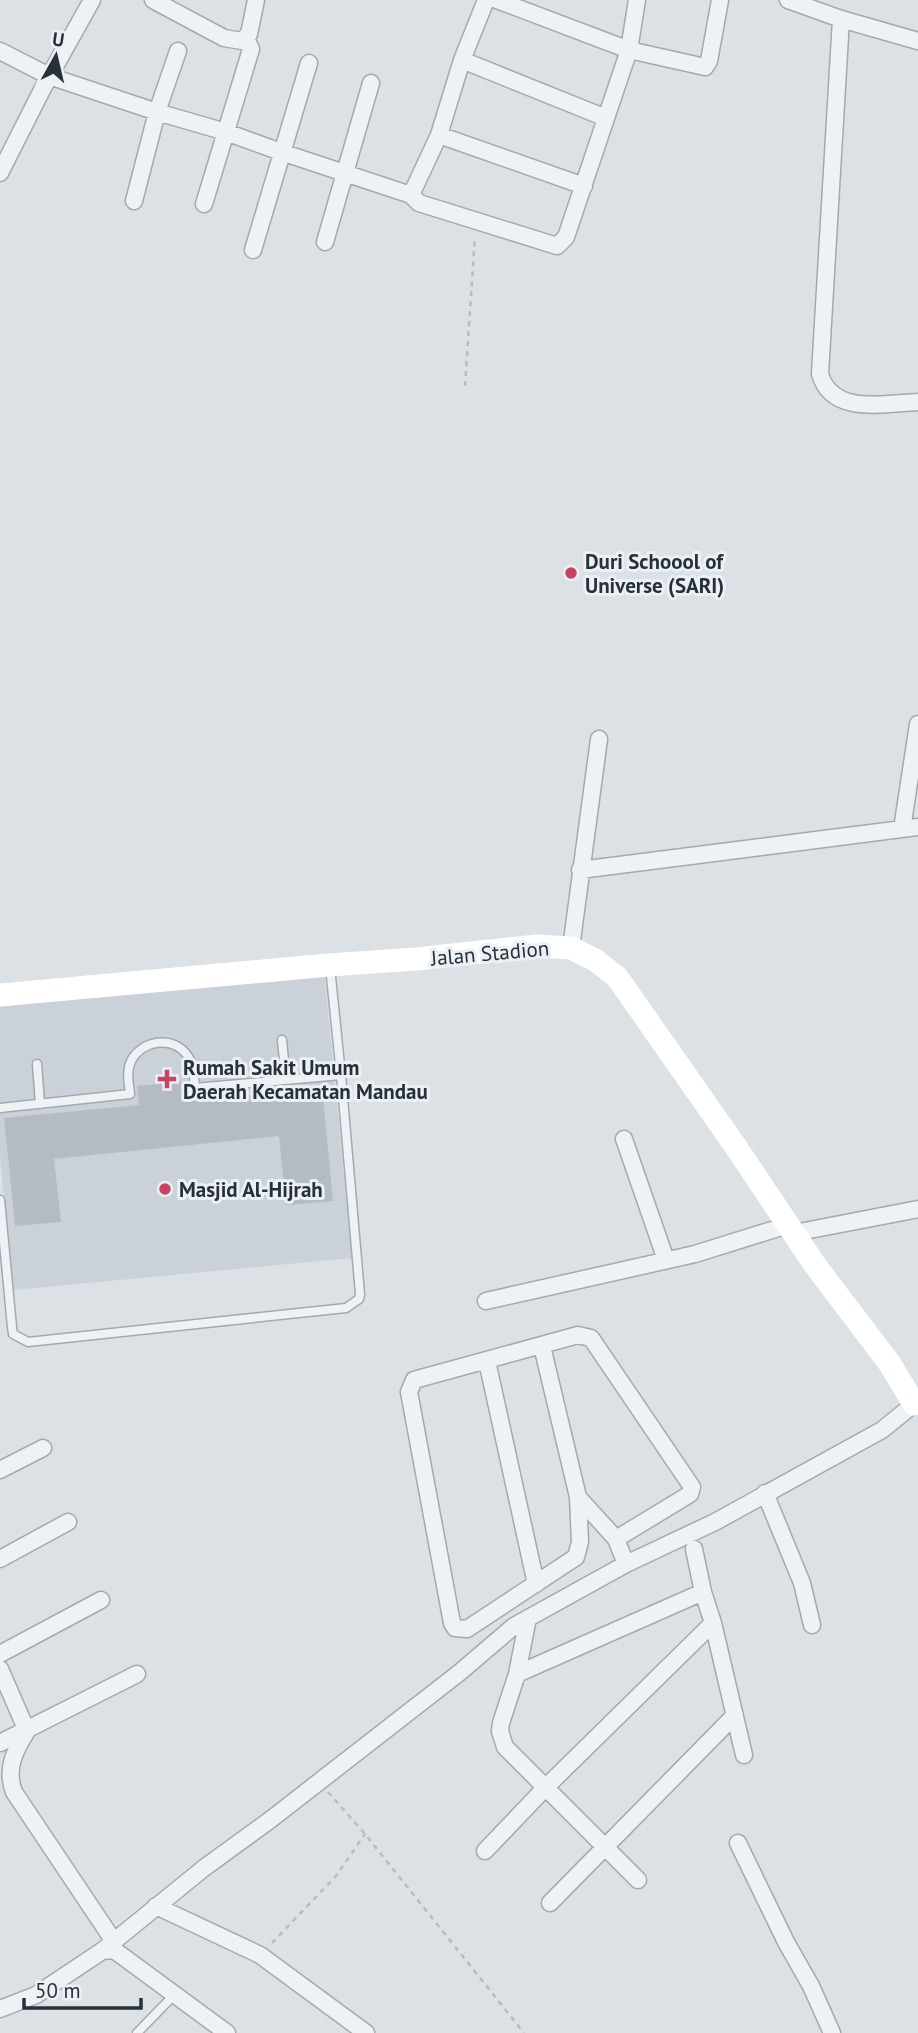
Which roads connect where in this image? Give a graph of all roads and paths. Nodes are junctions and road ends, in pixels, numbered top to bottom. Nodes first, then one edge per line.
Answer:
1 (92, 0) edge
2 (153, 0) edge
3 (256, 0) edge
4 (486, 0) edge
5 (497, 0) edge
6 (637, 0) edge
7 (720, 0) edge
8 (788, 0) edge
9 (841, 19) junction
10 (246, 39) junction
11 (918, 41) edge
12 (629, 50) junction
13 (0, 51) edge
14 (178, 51) dead end
15 (462, 60) junction
16 (309, 63) dead end
17 (49, 76) junction
18 (371, 83) dead end
19 (157, 112) junction
20 (606, 118) junction
21 (226, 132) junction
22 (439, 135) junction
23 (281, 152) junction
24 (0, 173) edge
25 (344, 173) junction
26 (584, 186) junction
27 (411, 195) junction
28 (134, 201) dead end
29 (204, 204) dead end
30 (476, 223) junction
31 (325, 242) dead end
32 (253, 250) dead end
33 (465, 386) dead end
34 (918, 402) edge
35 (918, 724) edge
36 (599, 739) dead end
37 (910, 828) edge
38 (580, 870) junction
39 (570, 948) junction
40 (329, 964) junction
41 (0, 995) edge
42 (282, 1040) dead end
43 (37, 1064) dead end
44 (341, 1075) junction
45 (286, 1080) junction
46 (40, 1104) junction
47 (0, 1108) edge
48 (624, 1139) dead end
49 (0, 1200) edge
50 (918, 1209) edge
51 (791, 1229) junction
52 (666, 1261) junction
53 (486, 1301) dead end
54 (542, 1346) junction
55 (487, 1361) junction
56 (916, 1403) edge
57 (44, 1448) dead end
58 (0, 1471) edge
59 (765, 1493) junction
60 (578, 1497) junction
61 (68, 1522) dead end
62 (616, 1539) junction
63 (694, 1549) dead end
64 (0, 1559) edge
65 (626, 1564) junction
66 (536, 1584) junction
67 (703, 1592) junction
68 (101, 1600) dead end
69 (528, 1618) junction
70 (713, 1623) junction
71 (813, 1625) dead end
72 (0, 1654) edge
73 (0, 1670) edge
74 (137, 1674) dead end
75 (517, 1674) junction
76 (735, 1715) junction
77 (27, 1731) junction
78 (0, 1743) edge
79 (744, 1755) dead end
80 (319, 1782) junction
81 (545, 1788) junction
82 (365, 1834) junction
83 (738, 1843) dead end
84 (604, 1847) junction
85 (485, 1851) dead end
86 (638, 1880) dead end
87 (550, 1903) dead end
88 (156, 1906) junction
89 (107, 1945) junction
90 (260, 1955) junction
91 (175, 1994) junction
92 (0, 2009) edge
93 (137, 2033) edge
94 (227, 2033) edge
95 (366, 2033) edge
96 (524, 2033) edge
97 (832, 2033) edge

1 - 17 street
2 - 10 street
3 - 10 street
4 - 15 street
5 - 12 street
6 - 12 street
7 - 12 street
8 - 9 street
9 - 11 street
9 - 34 street
10 - 21 street
12 - 20 street
13 - 17 street
14 - 19 street
15 - 20 street
15 - 22 street
16 - 23 street
17 - 19 street
17 - 24 street
18 - 25 street
19 - 21 street
19 - 28 street
20 - 26 street
21 - 23 street
21 - 29 street
22 - 26 street
22 - 27 street
23 - 25 street
23 - 32 street
25 - 27 street
25 - 31 street
26 - 30 street
27 - 30 street
30 - 33 path
35 - 37 street
36 - 38 street
37 - 38 street
38 - 39 street
39 - 40 street, Jalan Stadion
39 - 51 street, Jalan Stadion
40 - 41 street, Jalan Stadion
40 - 44 lane
42 - 45 lane
43 - 46 lane
44 - 45 lane
44 - 49 lane
45 - 46 lane
46 - 47 lane
48 - 52 street
50 - 51 street
51 - 52 street
51 - 56 street, Jalan Stadion
52 - 53 street
54 - 55 street
54 - 60 street
54 - 62 street
55 - 66 street
55 - 66 street
56 - 59 street
57 - 58 street
59 - 65 street
59 - 71 street
60 - 62 street
60 - 66 street
61 - 64 street
62 - 65 street
63 - 67 street
65 - 69 street
67 - 70 street
67 - 75 street
68 - 72 street
69 - 75 street
69 - 80 street
70 - 76 street
70 - 81 street
73 - 77 street
74 - 77 street
75 - 81 street
76 - 79 street
76 - 84 street
77 - 78 street
77 - 89 street
80 - 82 path
80 - 88 street
81 - 84 street
81 - 85 street
82 - 90 path
82 - 96 path
83 - 97 street
84 - 86 street
84 - 87 street
88 - 89 street
88 - 90 street
89 - 91 street
89 - 92 street
90 - 95 street
91 - 93 lane
91 - 94 street

